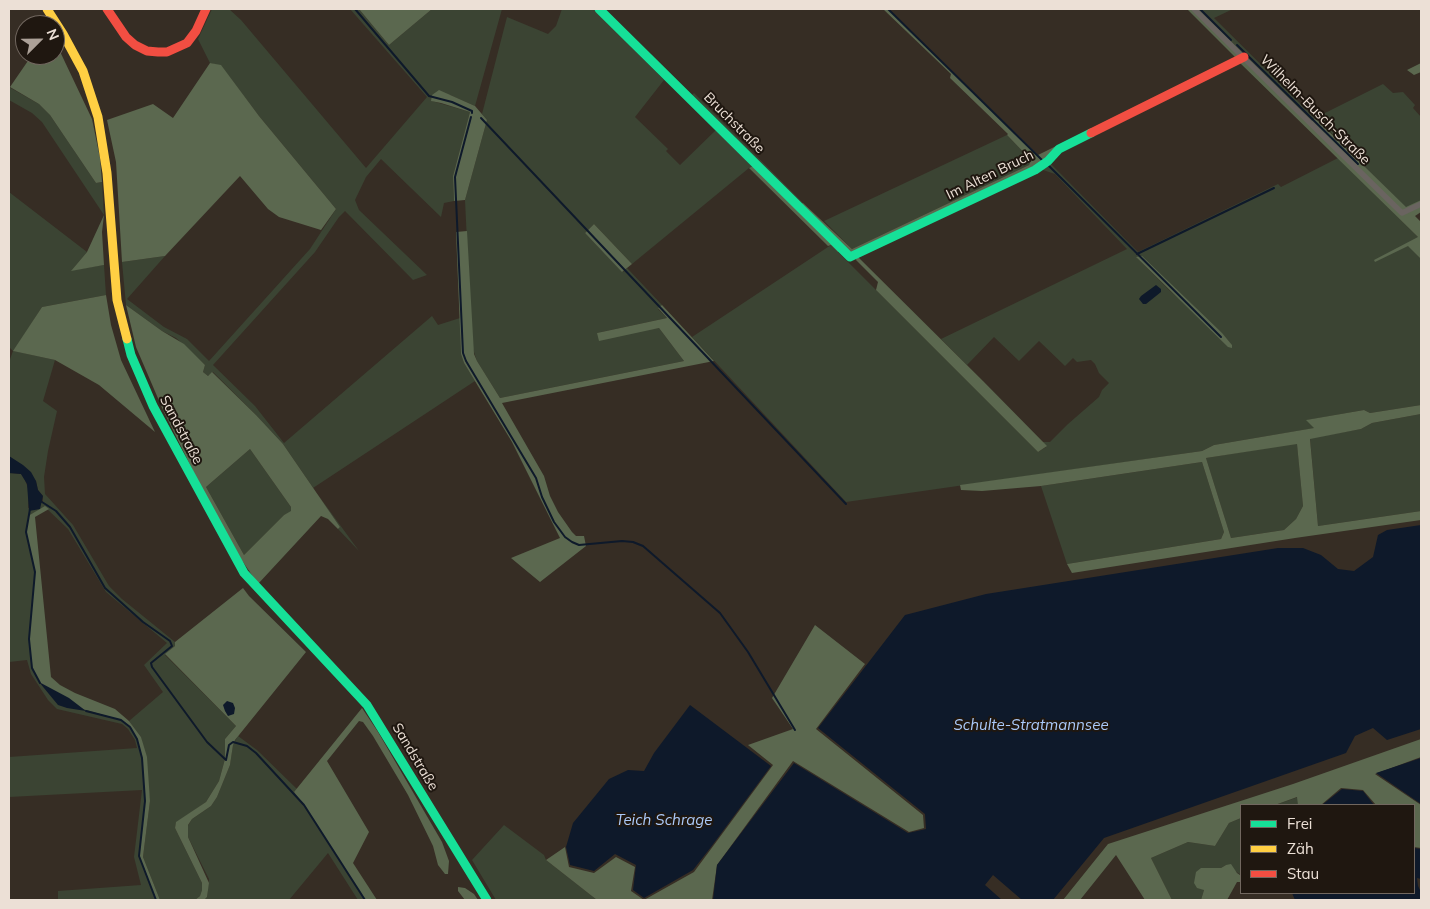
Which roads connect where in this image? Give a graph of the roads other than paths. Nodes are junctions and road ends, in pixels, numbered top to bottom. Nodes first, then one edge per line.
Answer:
1 (48, 9) edge
2 (107, 9) edge
3 (206, 9) edge
4 (599, 9) edge
5 (1194, 9) edge
6 (1244, 57) junction
7 (1421, 204) edge
8 (850, 257) joint
9 (487, 900) edge

1 - 9 main road, Sandstraße
2 - 3 main road
4 - 8 main road, Bruchstraße
5 - 6 street, Wilhelm-Busch-Straße
6 - 7 street, Wilhelm-Busch-Straße
6 - 8 main road, Im Alten Bruch

